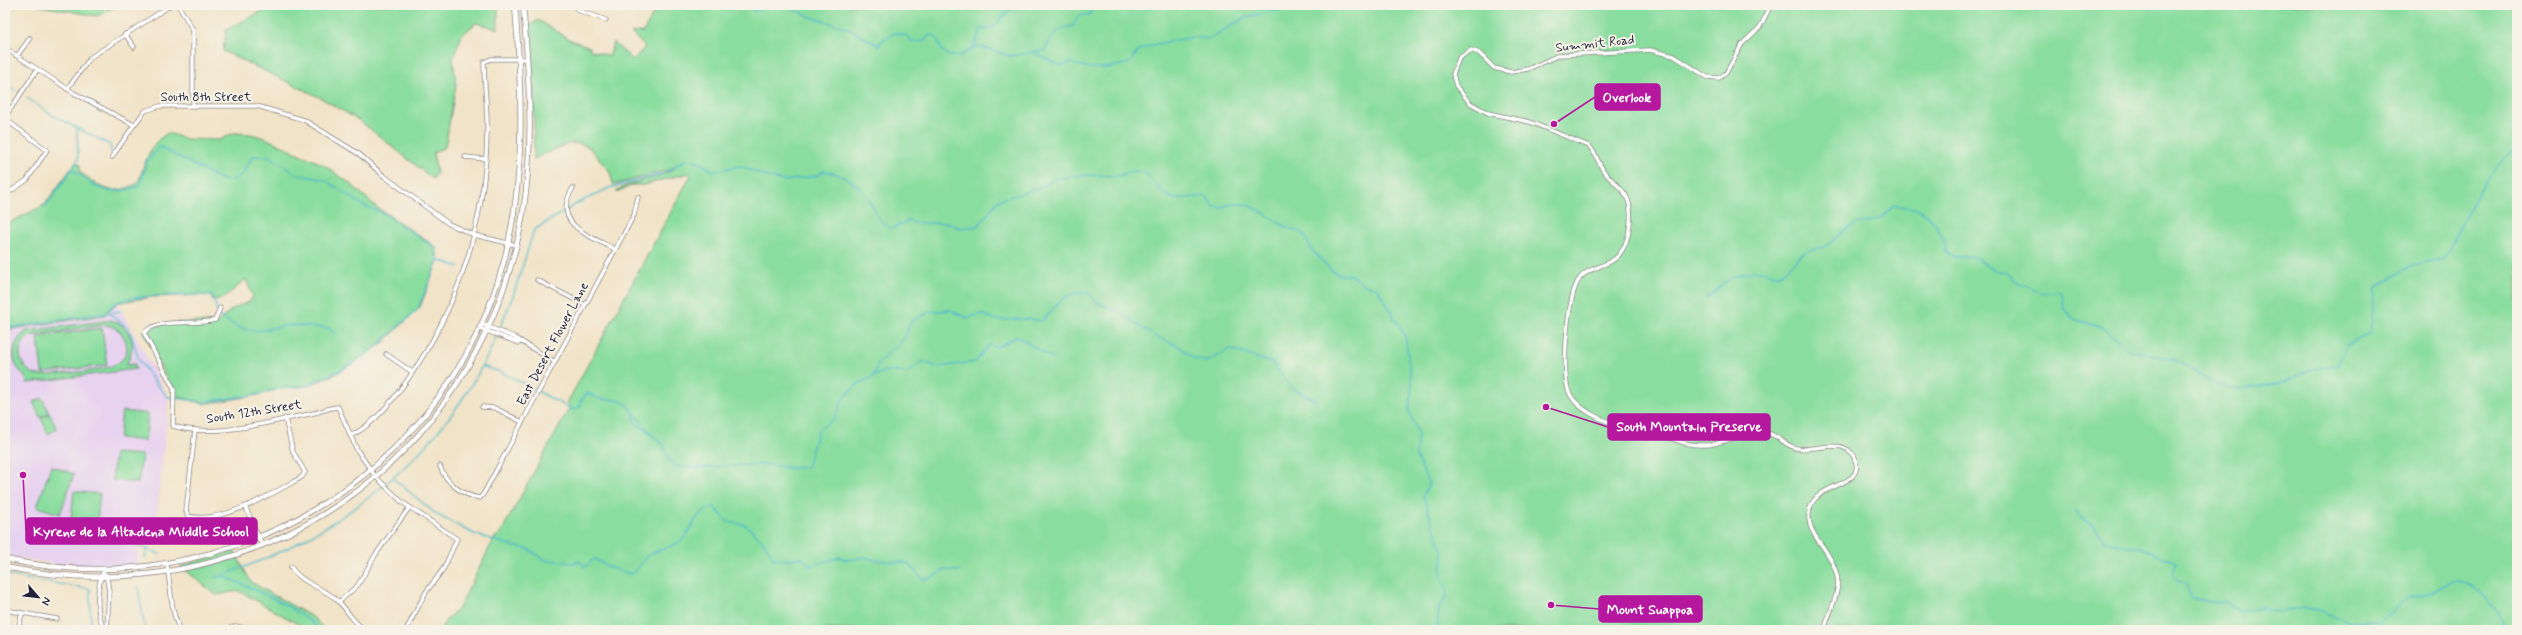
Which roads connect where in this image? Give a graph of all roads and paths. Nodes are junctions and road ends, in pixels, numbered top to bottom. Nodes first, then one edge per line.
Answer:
1 (171, 5) edge
2 (178, 5) edge
3 (515, 5) edge
4 (523, 5) edge
5 (572, 5) edge
6 (1771, 5) edge
7 (606, 20) dead end
8 (125, 34) junction
9 (30, 38) dead end
10 (134, 47) dead end
11 (5, 48) edge
12 (17, 56) junction
13 (519, 59) junction
14 (527, 59) junction
15 (38, 70) junction
16 (67, 89) junction
17 (193, 106) junction
18 (5, 118) edge
19 (134, 125) junction
20 (112, 157) dead end
21 (465, 157) dead end
22 (486, 159) junction
23 (573, 188) dead end
24 (5, 195) edge
25 (638, 197) dead end
26 (474, 235) junction
27 (508, 242) junction
28 (516, 244) junction
29 (616, 249) junction
30 (537, 280) dead end
31 (585, 305) junction
32 (220, 308) dead end
33 (480, 326) junction
34 (488, 329) junction
35 (507, 334) junction
36 (505, 340) junction
37 (521, 343) junction
38 (386, 354) dead end
39 (555, 362) junction
40 (412, 372) junction
41 (482, 407) dead end
42 (428, 411) junction
43 (433, 417) junction
44 (285, 418) junction
45 (522, 422) junction
46 (195, 430) junction
47 (350, 436) junction
48 (440, 466) dead end
49 (370, 470) junction
50 (375, 476) junction
51 (245, 506) junction
52 (409, 508) junction
53 (259, 538) junction
54 (262, 546) junction
55 (5, 559) edge
56 (167, 564) junction
57 (5, 566) edge
58 (291, 567) dead end
59 (104, 570) junction
60 (169, 572) junction
61 (100, 577) junction
62 (108, 577) junction
63 (339, 602) junction
64 (5, 610) edge
65 (22, 613) junction
66 (57, 619) dead end
67 (18, 630) edge
68 (106, 630) edge
69 (179, 630) edge
70 (224, 630) edge
71 (251, 630) edge
72 (366, 630) edge
73 (406, 630) edge
74 (1824, 630) edge

1 - 8 street
2 - 17 street
3 - 13 street
4 - 14 street
5 - 7 street
6 - 74 street, Summit Road
8 - 10 street
8 - 16 street
9 - 12 street
11 - 12 street
12 - 15 street
13 - 14 street
13 - 22 street
13 - 27 street
14 - 28 street
15 - 16 street
15 - 18 street
16 - 19 street
17 - 19 street, South 8th Street
17 - 26 street, South 8th Street
18 - 24 street
19 - 20 street, South 8th Street
21 - 22 street
22 - 26 street
23 - 29 street
25 - 29 street, East Desert Flower Lane
26 - 27 street, South 8th Street
26 - 40 street
27 - 28 street, South 8th Street
27 - 33 street
28 - 34 street
29 - 31 street, East Desert Flower Lane
30 - 31 street
31 - 39 street, East Desert Flower Lane
32 - 46 street, South 12th Street
33 - 34 street
33 - 42 street
34 - 35 street
34 - 36 street
34 - 43 street
35 - 36 street
35 - 37 street
36 - 37 street
37 - 39 street
38 - 40 street
39 - 45 street, East Desert Flower Lane
40 - 47 street
41 - 45 street
42 - 43 street
42 - 49 street
43 - 50 street
44 - 46 street, South 12th Street
44 - 47 street, South 12th Street
44 - 51 street
45 - 48 street, East Desert Flower Lane
46 - 51 street
47 - 49 street
49 - 50 street
49 - 53 street
50 - 52 street
50 - 54 street
51 - 53 street
52 - 63 street
52 - 73 street
53 - 54 street
53 - 56 street
54 - 60 street
55 - 59 street
56 - 59 street
56 - 60 street
57 - 61 street
58 - 63 street
59 - 61 street
59 - 62 street
60 - 62 street
60 - 69 street
61 - 62 street
61 - 68 street
62 - 68 street
63 - 72 street
64 - 65 street
65 - 66 street
65 - 67 street
70 - 71 street

